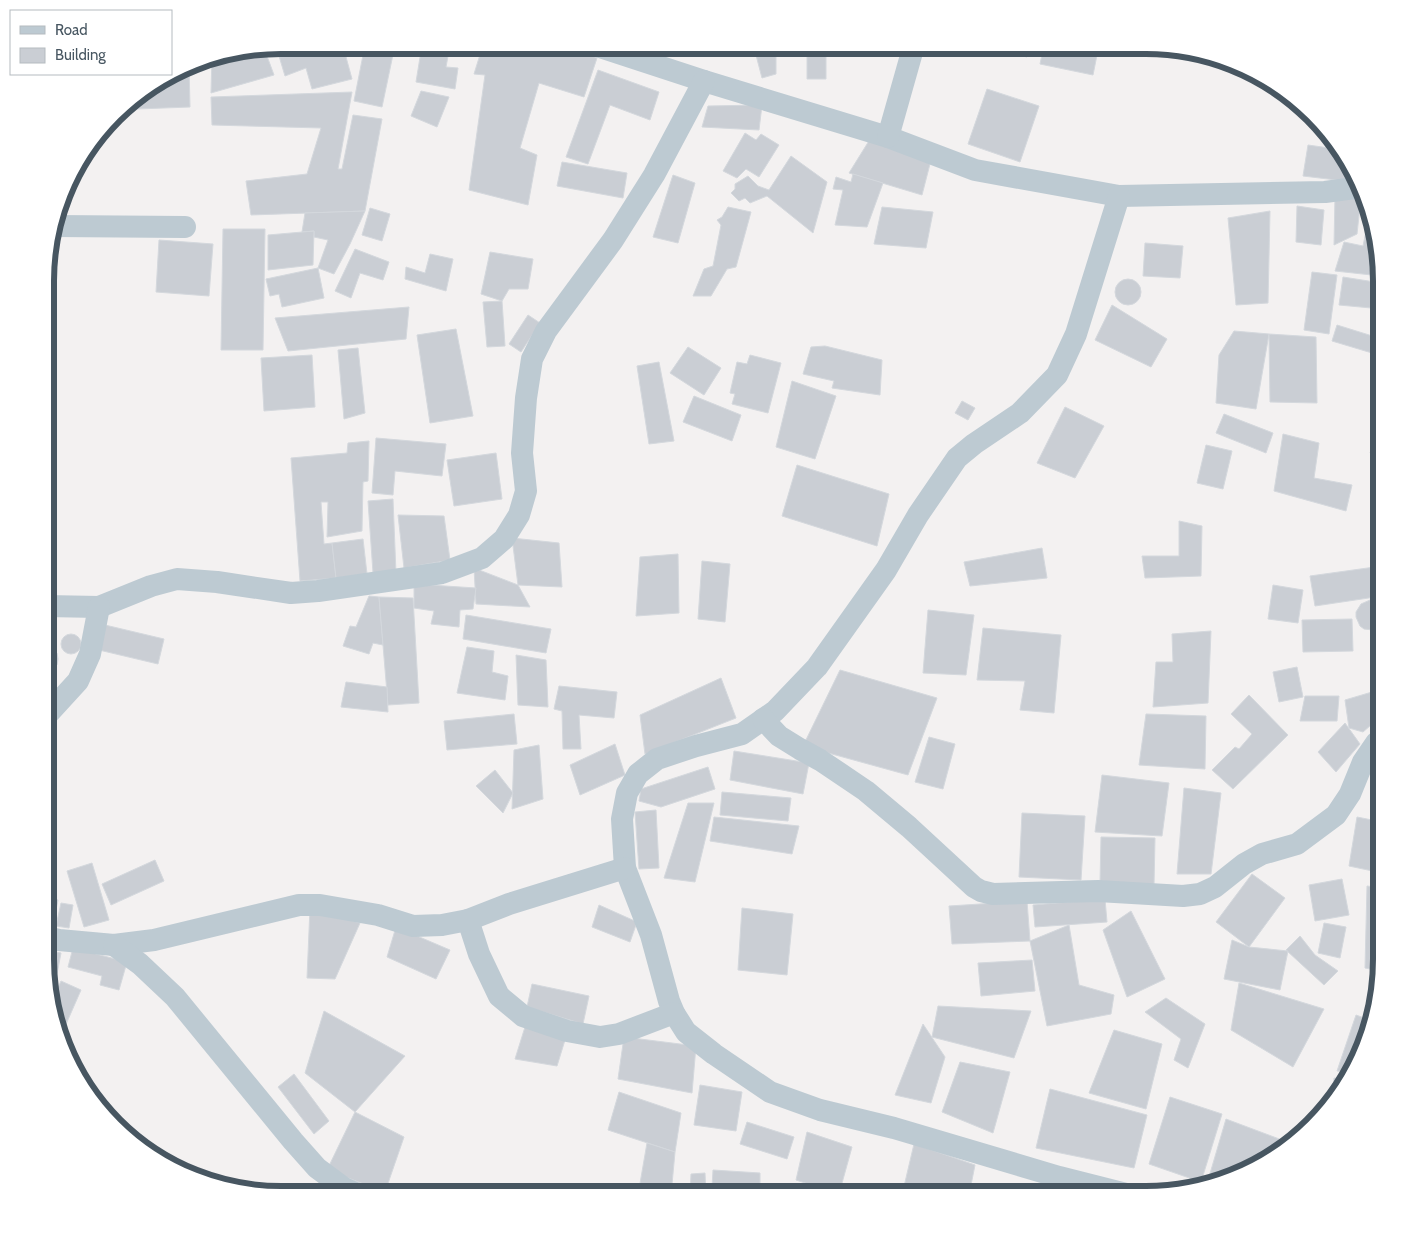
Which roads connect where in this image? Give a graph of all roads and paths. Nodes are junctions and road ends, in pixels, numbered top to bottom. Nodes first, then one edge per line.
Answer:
1 (622, 54) edge
2 (911, 54) edge
3 (704, 81) junction
4 (888, 137) junction
5 (1353, 188) edge
6 (1119, 196) junction
7 (60, 226) edge
8 (185, 227) dead end
9 (54, 606) edge
10 (99, 608) junction
11 (54, 707) edge
12 (763, 719) junction
13 (1373, 747) edge
14 (625, 868) junction
15 (468, 920) junction
16 (54, 939) edge
17 (114, 945) junction
18 (674, 1013) junction
19 (341, 1186) edge
20 (1094, 1186) edge

1 - 3 street
2 - 4 street
3 - 4 street
3 - 10 street
4 - 6 street
5 - 6 street
6 - 12 street
7 - 8 street
9 - 10 street
10 - 11 street
12 - 13 street
12 - 14 street
14 - 15 street
14 - 18 street
15 - 17 street
15 - 18 street
16 - 17 street
17 - 19 street
18 - 20 street

